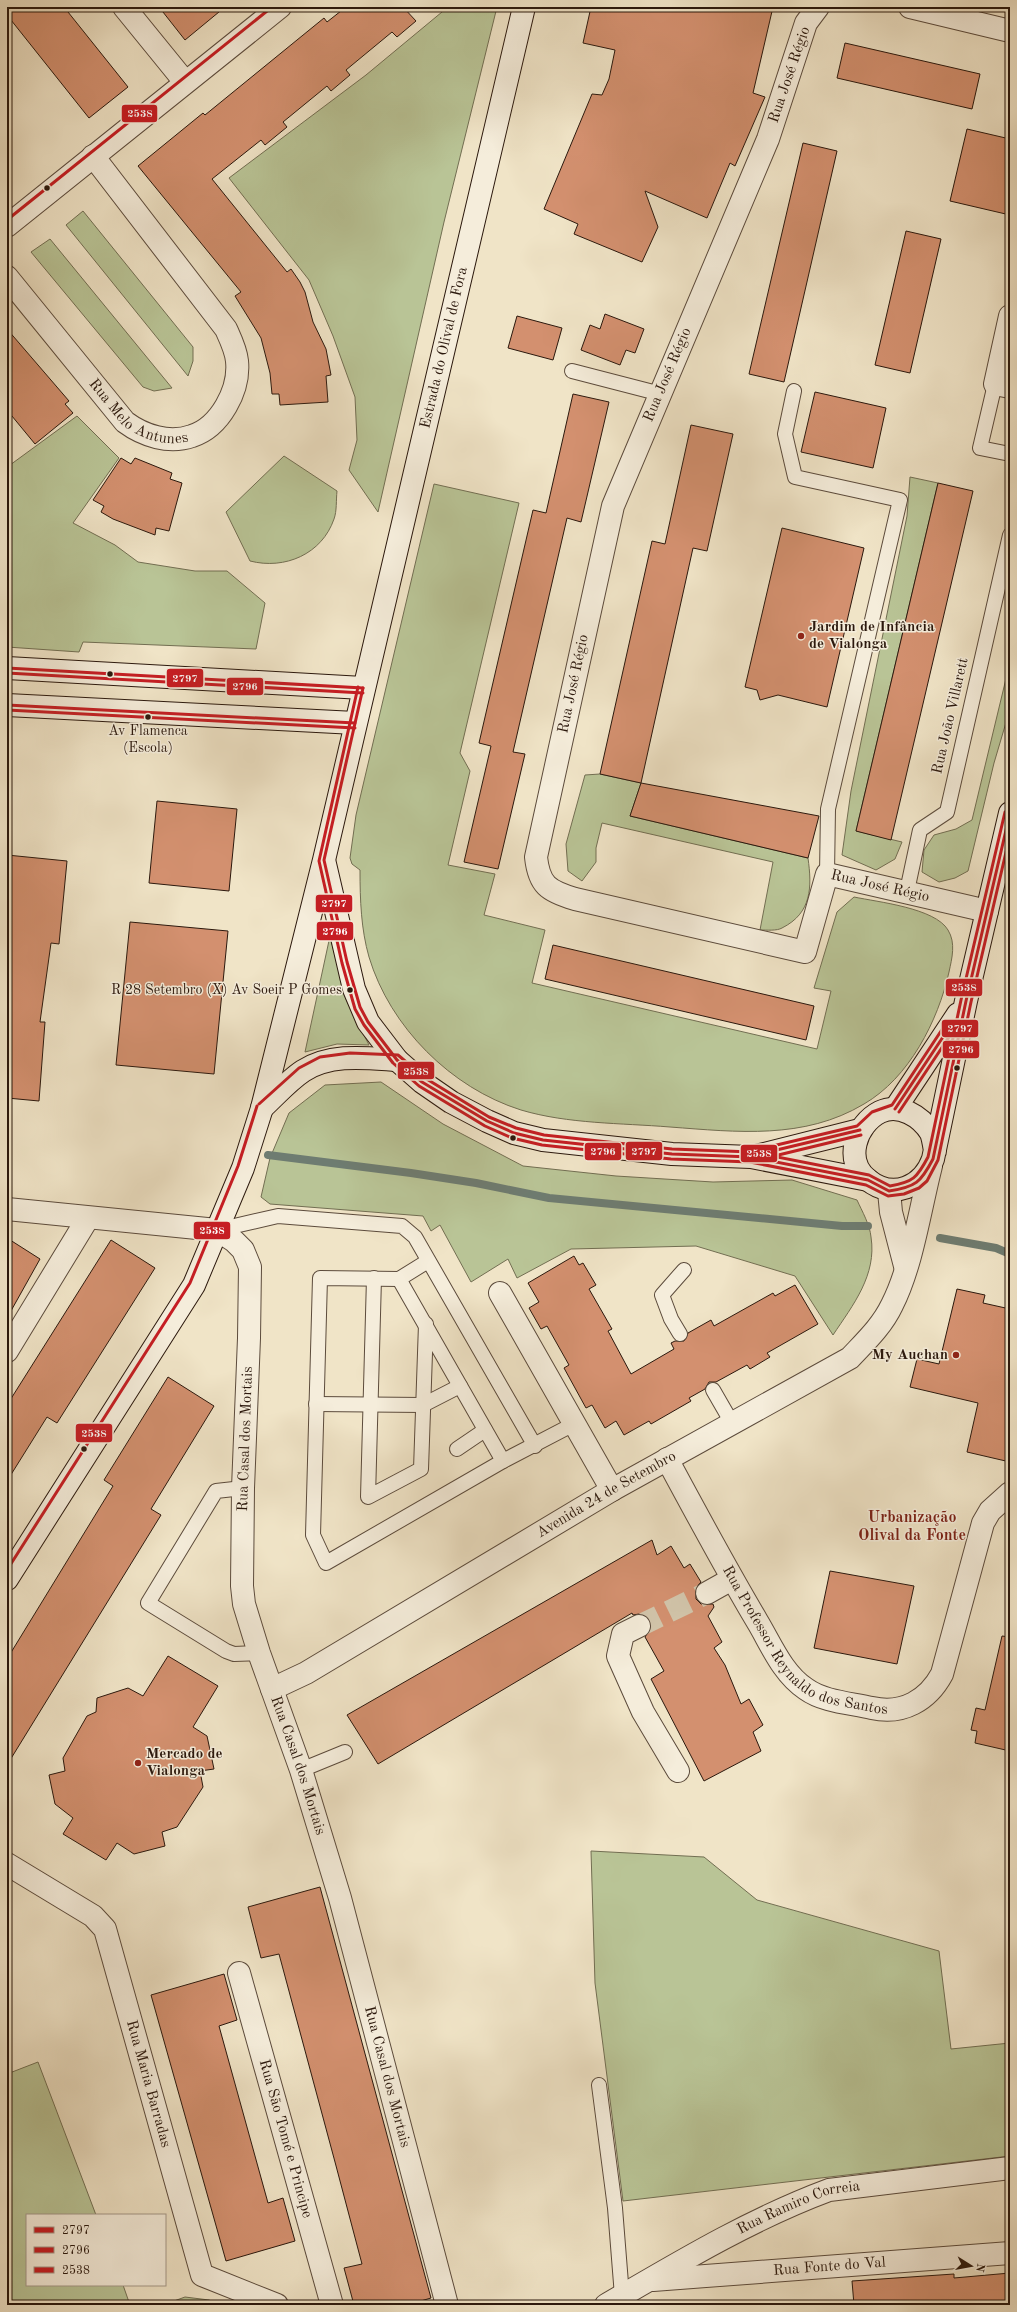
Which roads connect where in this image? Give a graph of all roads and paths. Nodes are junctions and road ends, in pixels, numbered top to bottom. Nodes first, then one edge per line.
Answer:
1 (124, 7) edge
2 (280, 7) edge
3 (524, 7) edge
4 (818, 7) edge
5 (910, 7) edge
6 (1010, 32) edge
7 (185, 82) junction
8 (93, 156) junction
9 (7, 226) edge
10 (7, 277) edge
11 (1010, 316) edge
12 (572, 371) dead end
13 (1002, 386) edge
14 (794, 391) dead end
15 (661, 394) junction
16 (1010, 454) edge
17 (1010, 535) edge
18 (7, 668) edge
19 (363, 688) junction
20 (7, 706) edge
21 (355, 724) junction
22 (1010, 812) edge
23 (324, 860) junction
24 (827, 874) junction
25 (907, 891) junction
26 (987, 911) junction
27 (966, 1001) junction
28 (397, 1060) junction
29 (262, 1108) junction
30 (895, 1109) junction
31 (860, 1130) junction
32 (751, 1157) junction
33 (933, 1159) junction
34 (868, 1180) junction
35 (889, 1191) junction
36 (7, 1209) edge
37 (88, 1218) junction
38 (217, 1230) junction
39 (428, 1261) junction
40 (906, 1268) junction
41 (684, 1270) dead end
42 (374, 1278) junction
43 (399, 1279) junction
44 (500, 1292) dead end
45 (426, 1324) junction
46 (680, 1334) dead end
47 (7, 1351) edge
48 (460, 1386) junction
49 (713, 1390) dead end
50 (316, 1404) junction
51 (370, 1405) junction
52 (422, 1405) junction
53 (732, 1423) junction
54 (574, 1424) junction
55 (485, 1430) junction
56 (535, 1446) junction
57 (457, 1449) dead end
58 (667, 1459) junction
59 (503, 1461) junction
60 (243, 1488) junction
61 (612, 1490) junction
62 (1010, 1493) edge
63 (7, 1579) edge
64 (732, 1579) junction
65 (707, 1593) tunnel mouth
66 (639, 1626) tunnel mouth
67 (259, 1653) junction
68 (272, 1689) junction
69 (345, 1752) dead end
70 (301, 1770) junction
71 (678, 1771) dead end
72 (7, 1864) edge
73 (239, 1973) dead end
74 (599, 2085) dead end
75 (1010, 2168) edge
76 (1010, 2253) edge
77 (648, 2281) junction
78 (614, 2300) edge
79 (276, 2305) edge
80 (332, 2305) edge
81 (447, 2305) edge

1 - 7 street
2 - 7 street
3 - 19 street, Estrada do Olival de Fora
4 - 15 street, Rua José Régio
5 - 6 street
7 - 8 street
8 - 9 street
8 - 10 street, Rua Melo Antunes
11 - 13 street
12 - 15 lane
13 - 16 lane
14 - 24 lane
15 - 24 street, Rua José Régio
17 - 25 lane, Rua João Villarett
18 - 19 street
19 - 21 street, Estrada do Olival de Fora
20 - 21 street
21 - 23 street, Estrada do Olival de Fora
22 - 26 street, Avenida 24 de Setembro
23 - 28 street
23 - 29 street, Estrada do Olival de Fora
24 - 25 street, Rua José Régio
25 - 26 street, Rua José Régio
26 - 27 street, Avenida 24 de Setembro
27 - 30 street
27 - 33 street, Avenida 24 de Setembro
28 - 29 street
28 - 32 street
29 - 38 street, Estrada do Olival de Fora
30 - 31 street
30 - 33 street
31 - 32 street
31 - 34 street
32 - 34 street
33 - 35 street
33 - 40 street, Avenida 24 de Setembro
34 - 35 street
35 - 40 street
36 - 37 street
37 - 38 street
37 - 47 street
38 - 39 lane
38 - 60 street, Rua Casal dos Mortais
38 - 63 street, Estrada do Olival de Fora
39 - 43 lane
39 - 56 lane
40 - 53 street, Avenida 24 de Setembro
41 - 46 lane
42 - 43 lane
42 - 50 lane
42 - 51 lane
43 - 45 lane
44 - 54 street
45 - 48 lane
45 - 52 lane
48 - 52 lane
48 - 55 lane
49 - 53 lane
50 - 51 lane
50 - 59 lane
51 - 52 lane
51 - 52 lane
53 - 58 street, Avenida 24 de Setembro
54 - 56 lane
54 - 61 street
55 - 57 lane
55 - 59 lane
56 - 59 lane
58 - 61 street, Avenida 24 de Setembro
58 - 64 street, Rua Professor Reynaldo dos Santos
60 - 67 street, Rua Casal dos Mortais
60 - 67 lane
61 - 68 street, Avenida 24 de Setembro
62 - 64 street, Rua Professor Reynaldo dos Santos
64 - 65 street
66 - 71 street
67 - 68 street, Rua Casal dos Mortais
68 - 70 street, Rua Casal dos Mortais
69 - 70 lane
70 - 81 street, Rua Casal dos Mortais
72 - 79 street, Rua Maria Barradas
73 - 80 street, Rua São Tomé e Principe
74 - 78 lane
75 - 77 street, Rua Ramiro Correia
76 - 77 street, Rua Fonte do Val
77 - 78 street, Rua Ramiro Correia

